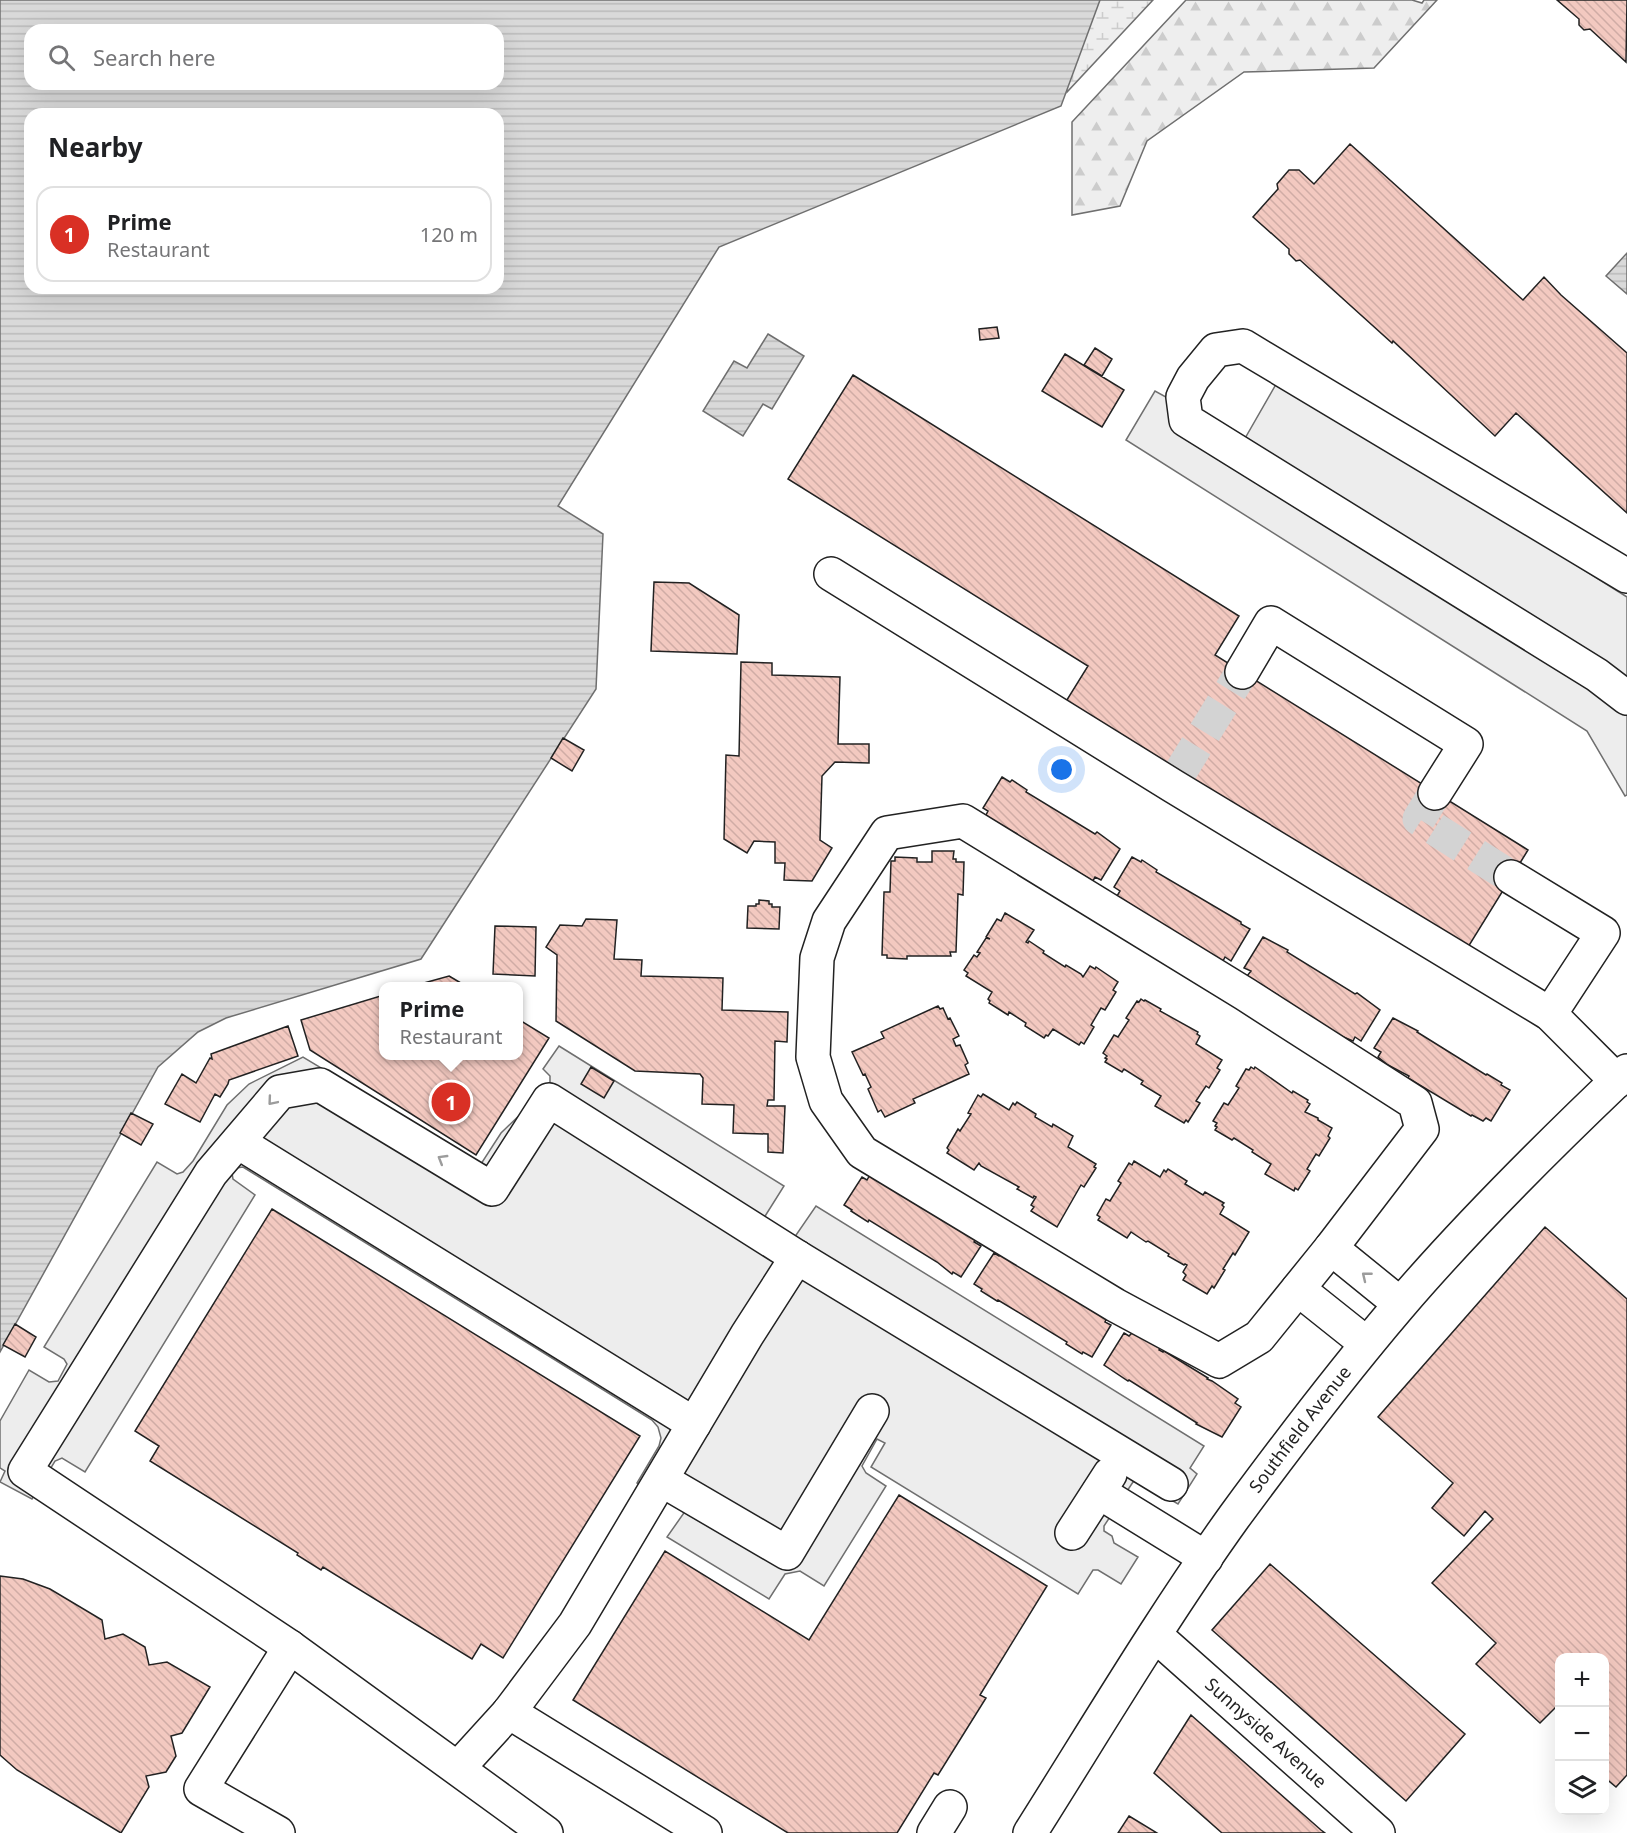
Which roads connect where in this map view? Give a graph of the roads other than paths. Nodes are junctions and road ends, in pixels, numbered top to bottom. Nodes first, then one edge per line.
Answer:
1 (831, 574) dead end
2 (1627, 576) edge
3 (1242, 672) tunnel mouth
4 (1627, 699) edge
5 (1435, 793) tunnel mouth
6 (1511, 878) tunnel mouth
7 (1550, 1014) junction
8 (1622, 1076) edge
9 (238, 1142) junction
10 (1331, 1248) junction
11 (797, 1257) junction
12 (1298, 1289) junction
13 (1400, 1304) junction
14 (1366, 1344) junction
15 (872, 1411) dead end
16 (694, 1424) junction
17 (1123, 1455) junction
18 (662, 1480) junction
19 (1171, 1484) dead end
20 (1099, 1492) junction
21 (1072, 1533) dead end
22 (1206, 1558) junction
23 (1155, 1635) junction
24 (290, 1647) junction
25 (509, 1712) junction
26 (458, 1768) junction
27 (278, 1833) edge
28 (546, 1833) edge
29 (705, 1833) edge
30 (1030, 1833) edge
31 (1378, 1833) edge

1 - 7 street
2 - 4 street
3 - 5 street
6 - 7 street
7 - 8 street
8 - 13 street, Southfield Avenue
11 -> 9 street
9 - 16 street
9 - 24 street
10 - 12 street
10 - 12 street
13 -> 10 street
11 - 16 street
11 - 17 street
12 - 14 street
13 - 14 street, Southfield Avenue
14 - 22 street, Southfield Avenue
15 - 18 street
16 - 18 street
17 - 19 street
17 - 20 street
18 - 25 street
20 - 21 street
20 - 22 street
22 - 23 street, Southfield Avenue
23 - 30 street, Southfield Avenue
23 - 31 street, Sunnyside Avenue
24 - 26 street
24 - 27 street
25 - 26 street
25 - 29 street
26 - 28 street

